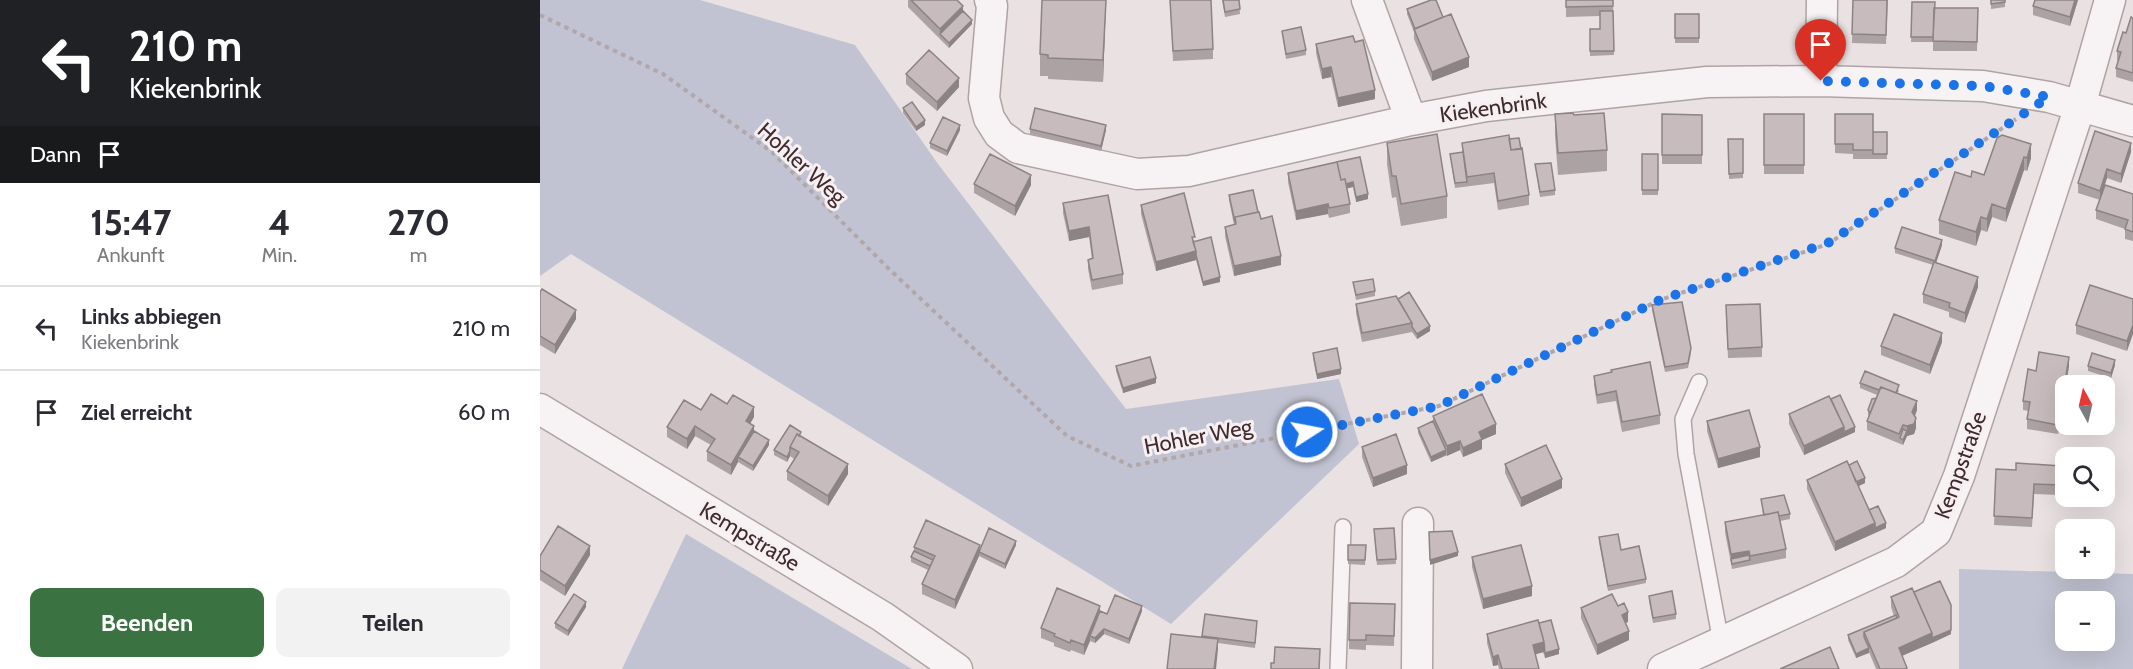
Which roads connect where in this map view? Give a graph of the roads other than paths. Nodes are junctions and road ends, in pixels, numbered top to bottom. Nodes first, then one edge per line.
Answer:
1 (990, 0) edge
2 (1367, 0) edge
3 (1822, 0) edge
4 (2110, 0) edge
5 (1821, 81) junction
6 (2080, 106) junction
7 (1411, 120) junction
8 (2133, 121) edge
9 (1699, 382) dead end
10 (540, 409) edge
11 (1418, 523) dead end
12 (1343, 527) dead end
13 (1721, 642) junction
14 (957, 669) edge
15 (1338, 669) edge
16 (1417, 669) edge
17 (1663, 669) edge

1 - 7 street, Kiekenbrink
2 - 7 street
3 - 5 street
4 - 6 street, Kempstraße
5 - 6 street, Kiekenbrink
5 - 7 street, Kiekenbrink
6 - 8 street, Kiekenbrink
6 - 13 street, Kempstraße
9 - 13 lane
10 - 14 street, Kempstraße
11 - 16 street
12 - 15 lane
13 - 17 street, Kempstraße

